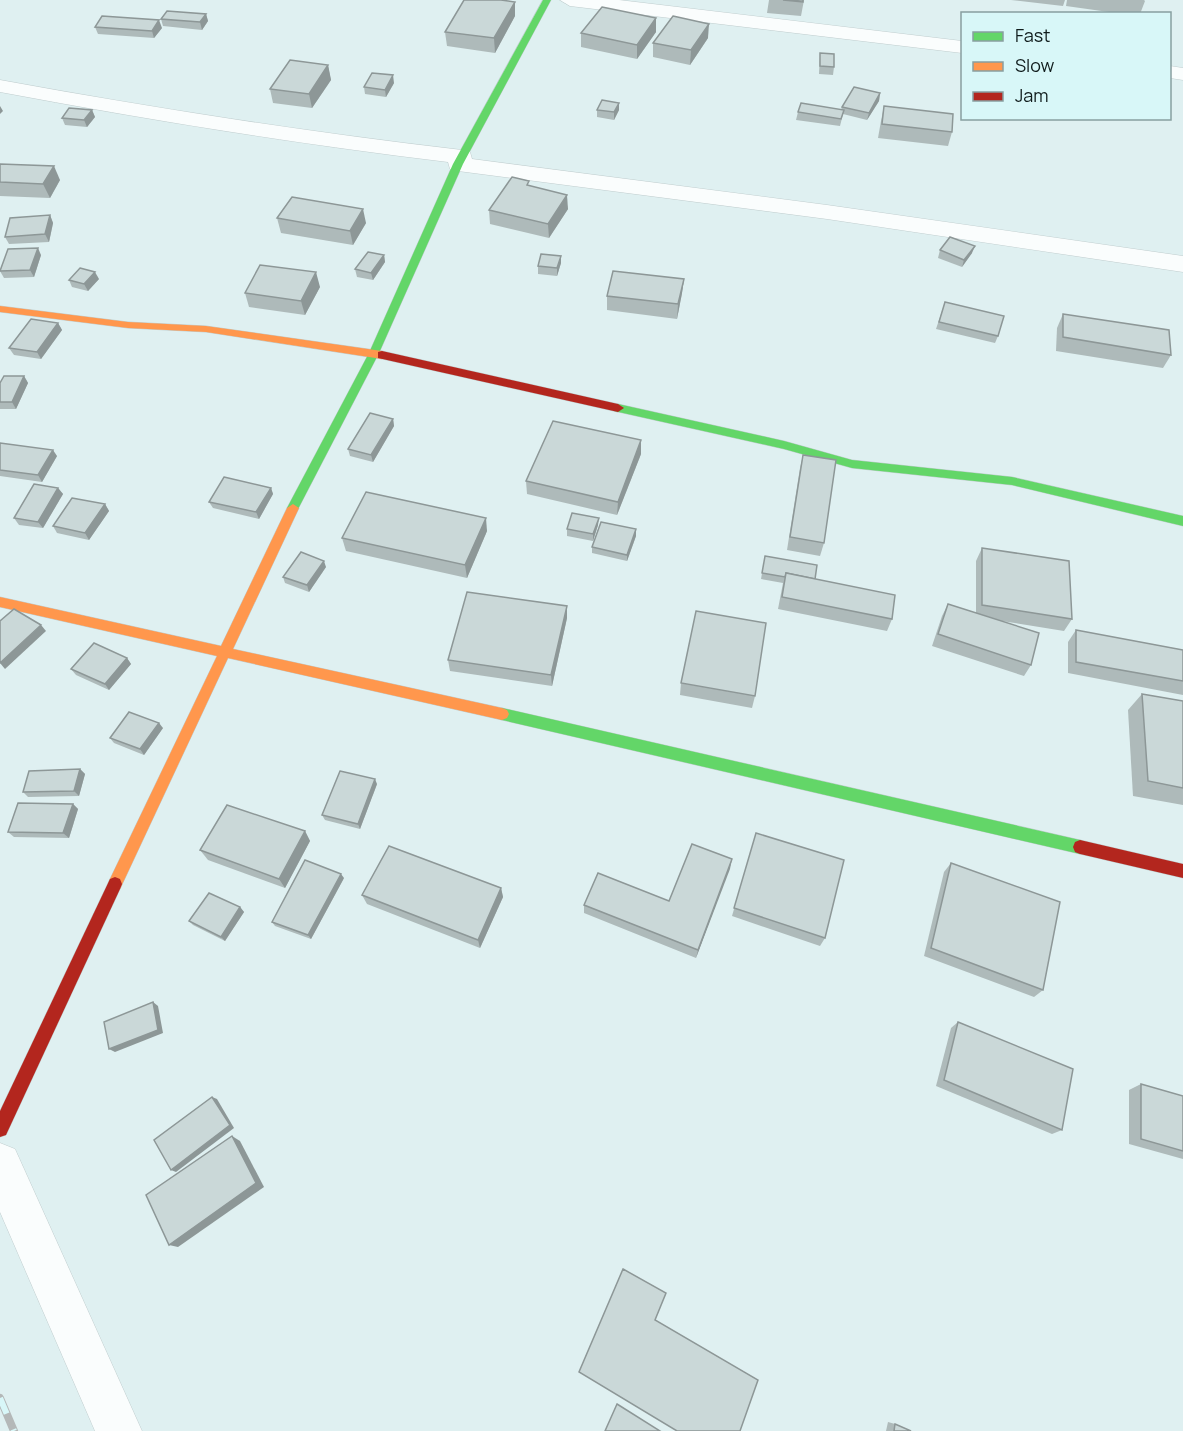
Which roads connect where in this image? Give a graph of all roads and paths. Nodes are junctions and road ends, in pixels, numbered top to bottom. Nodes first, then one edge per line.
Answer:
1 (547, 0) edge
2 (570, 0) edge
3 (961, 47) edge
4 (0, 86) edge
5 (460, 161) junction
6 (1183, 264) edge
7 (0, 309) edge
8 (374, 353) junction
9 (1183, 521) edge
10 (0, 602) edge
11 (226, 651) junction
12 (1183, 871) edge
13 (0, 1129) edge
14 (0, 1164) edge
15 (119, 1431) edge

1 - 5 street
2 - 3 street
4 - 5 street
5 - 6 street
5 - 8 street
7 - 8 street
8 - 9 street
8 - 11 street
10 - 11 street
11 - 12 street
11 - 13 street
14 - 15 street

